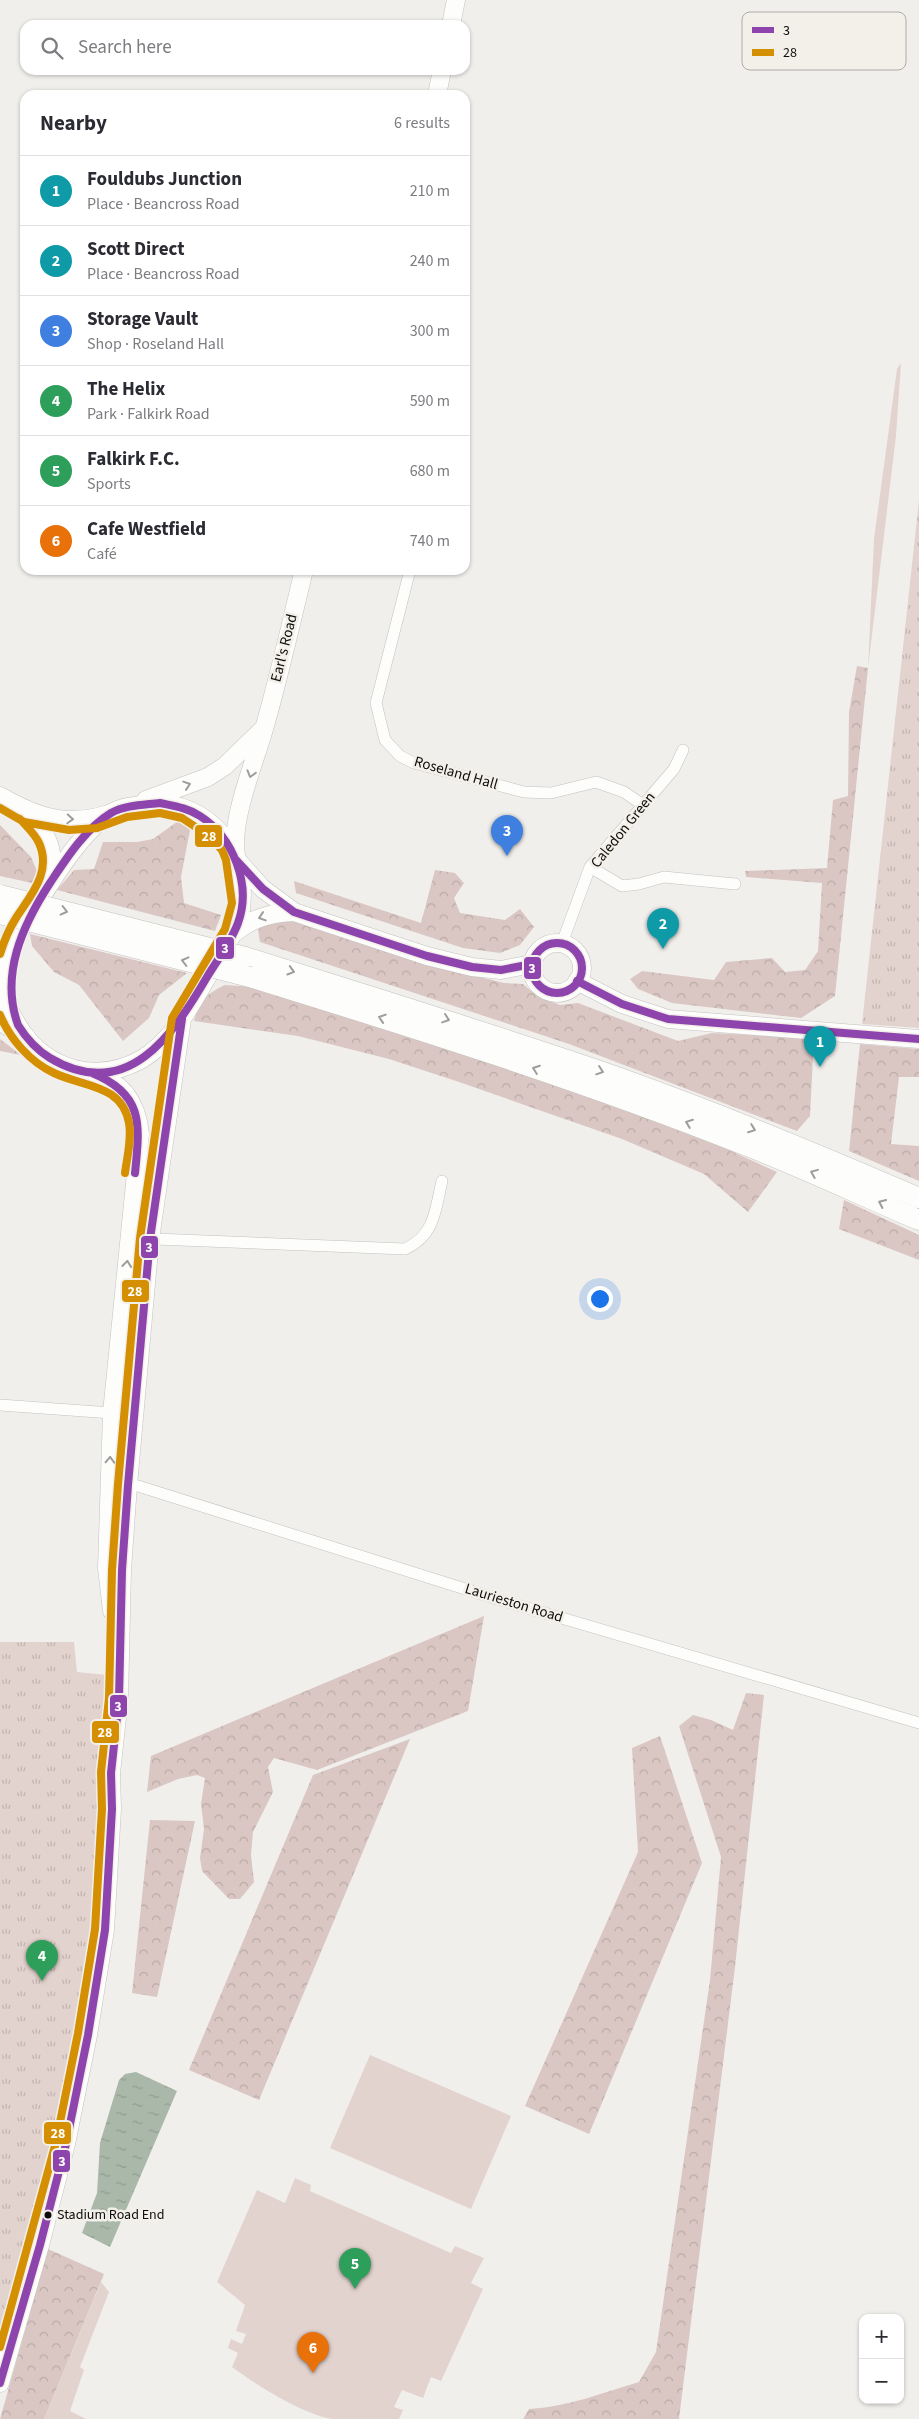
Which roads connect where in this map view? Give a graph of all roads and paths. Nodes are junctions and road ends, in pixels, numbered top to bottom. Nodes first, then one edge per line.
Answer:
1 (456, 0) edge
2 (452, 20) edge
3 (441, 75) edge
4 (438, 90) edge
5 (303, 575) edge
6 (409, 575) edge
7 (265, 727) junction
8 (683, 750) dead end
9 (0, 796) edge
10 (643, 805) junction
11 (118, 810) junction
12 (27, 812) junction
13 (236, 858) junction
14 (590, 867) junction
15 (735, 884) dead end
16 (48, 888) junction
17 (0, 895) edge
18 (294, 912) junction
19 (0, 914) edge
20 (234, 933) junction
21 (562, 943) junction
22 (532, 964) junction
23 (578, 982) junction
24 (182, 1019) junction
25 (0, 1020) edge
26 (25, 1037) junction
27 (919, 1039) edge
28 (92, 1073) junction
29 (787, 1152) junction
30 (846, 1176) junction
31 (442, 1181) dead end
32 (919, 1198) edge
33 (919, 1220) edge
34 (130, 1238) junction
35 (150, 1239) junction
36 (0, 1405) edge
37 (134, 1413) junction
38 (112, 1414) junction
39 (128, 1485) junction
40 (108, 1486) junction
41 (120, 1666) junction
42 (919, 1724) edge
43 (0, 2383) edge

1 - 2 main road
3 - 4 main road
5 - 7 main road, Earl's Road
6 - 10 street, Roseland Hall
11 -> 7 main road
7 -> 13 main road, Earl's Road
8 - 10 street, Caledon Green
9 - 12 main road
10 - 14 street, Caledon Green
12 -> 11 main road
11 - 13 main road
11 - 16 main road
12 - 16 main road
13 - 18 main road
13 - 20 main road
14 - 15 street
14 - 21 street, Caledon Green
16 - 26 main road
17 -> 29 highway, bridge
18 -> 20 main road
18 - 22 main road
29 -> 19 highway, bridge
20 - 24 main road
21 - 22 main road
21 - 23 main road
22 - 23 main road
23 - 27 main road
24 - 28 main road
24 - 35 main road
25 - 26 highway
26 - 28 main road
28 - 34 main road
29 - 30 highway
30 - 32 highway
33 -> 30 highway
31 - 35 street
34 - 35 street
38 -> 34 main road
35 - 37 main road
36 - 38 street
37 - 38 street
37 - 39 main road
40 -> 38 main road
39 - 40 street, Laurieston Road
39 - 41 main road
39 - 42 street, Laurieston Road
40 - 41 main road
41 - 43 main road

